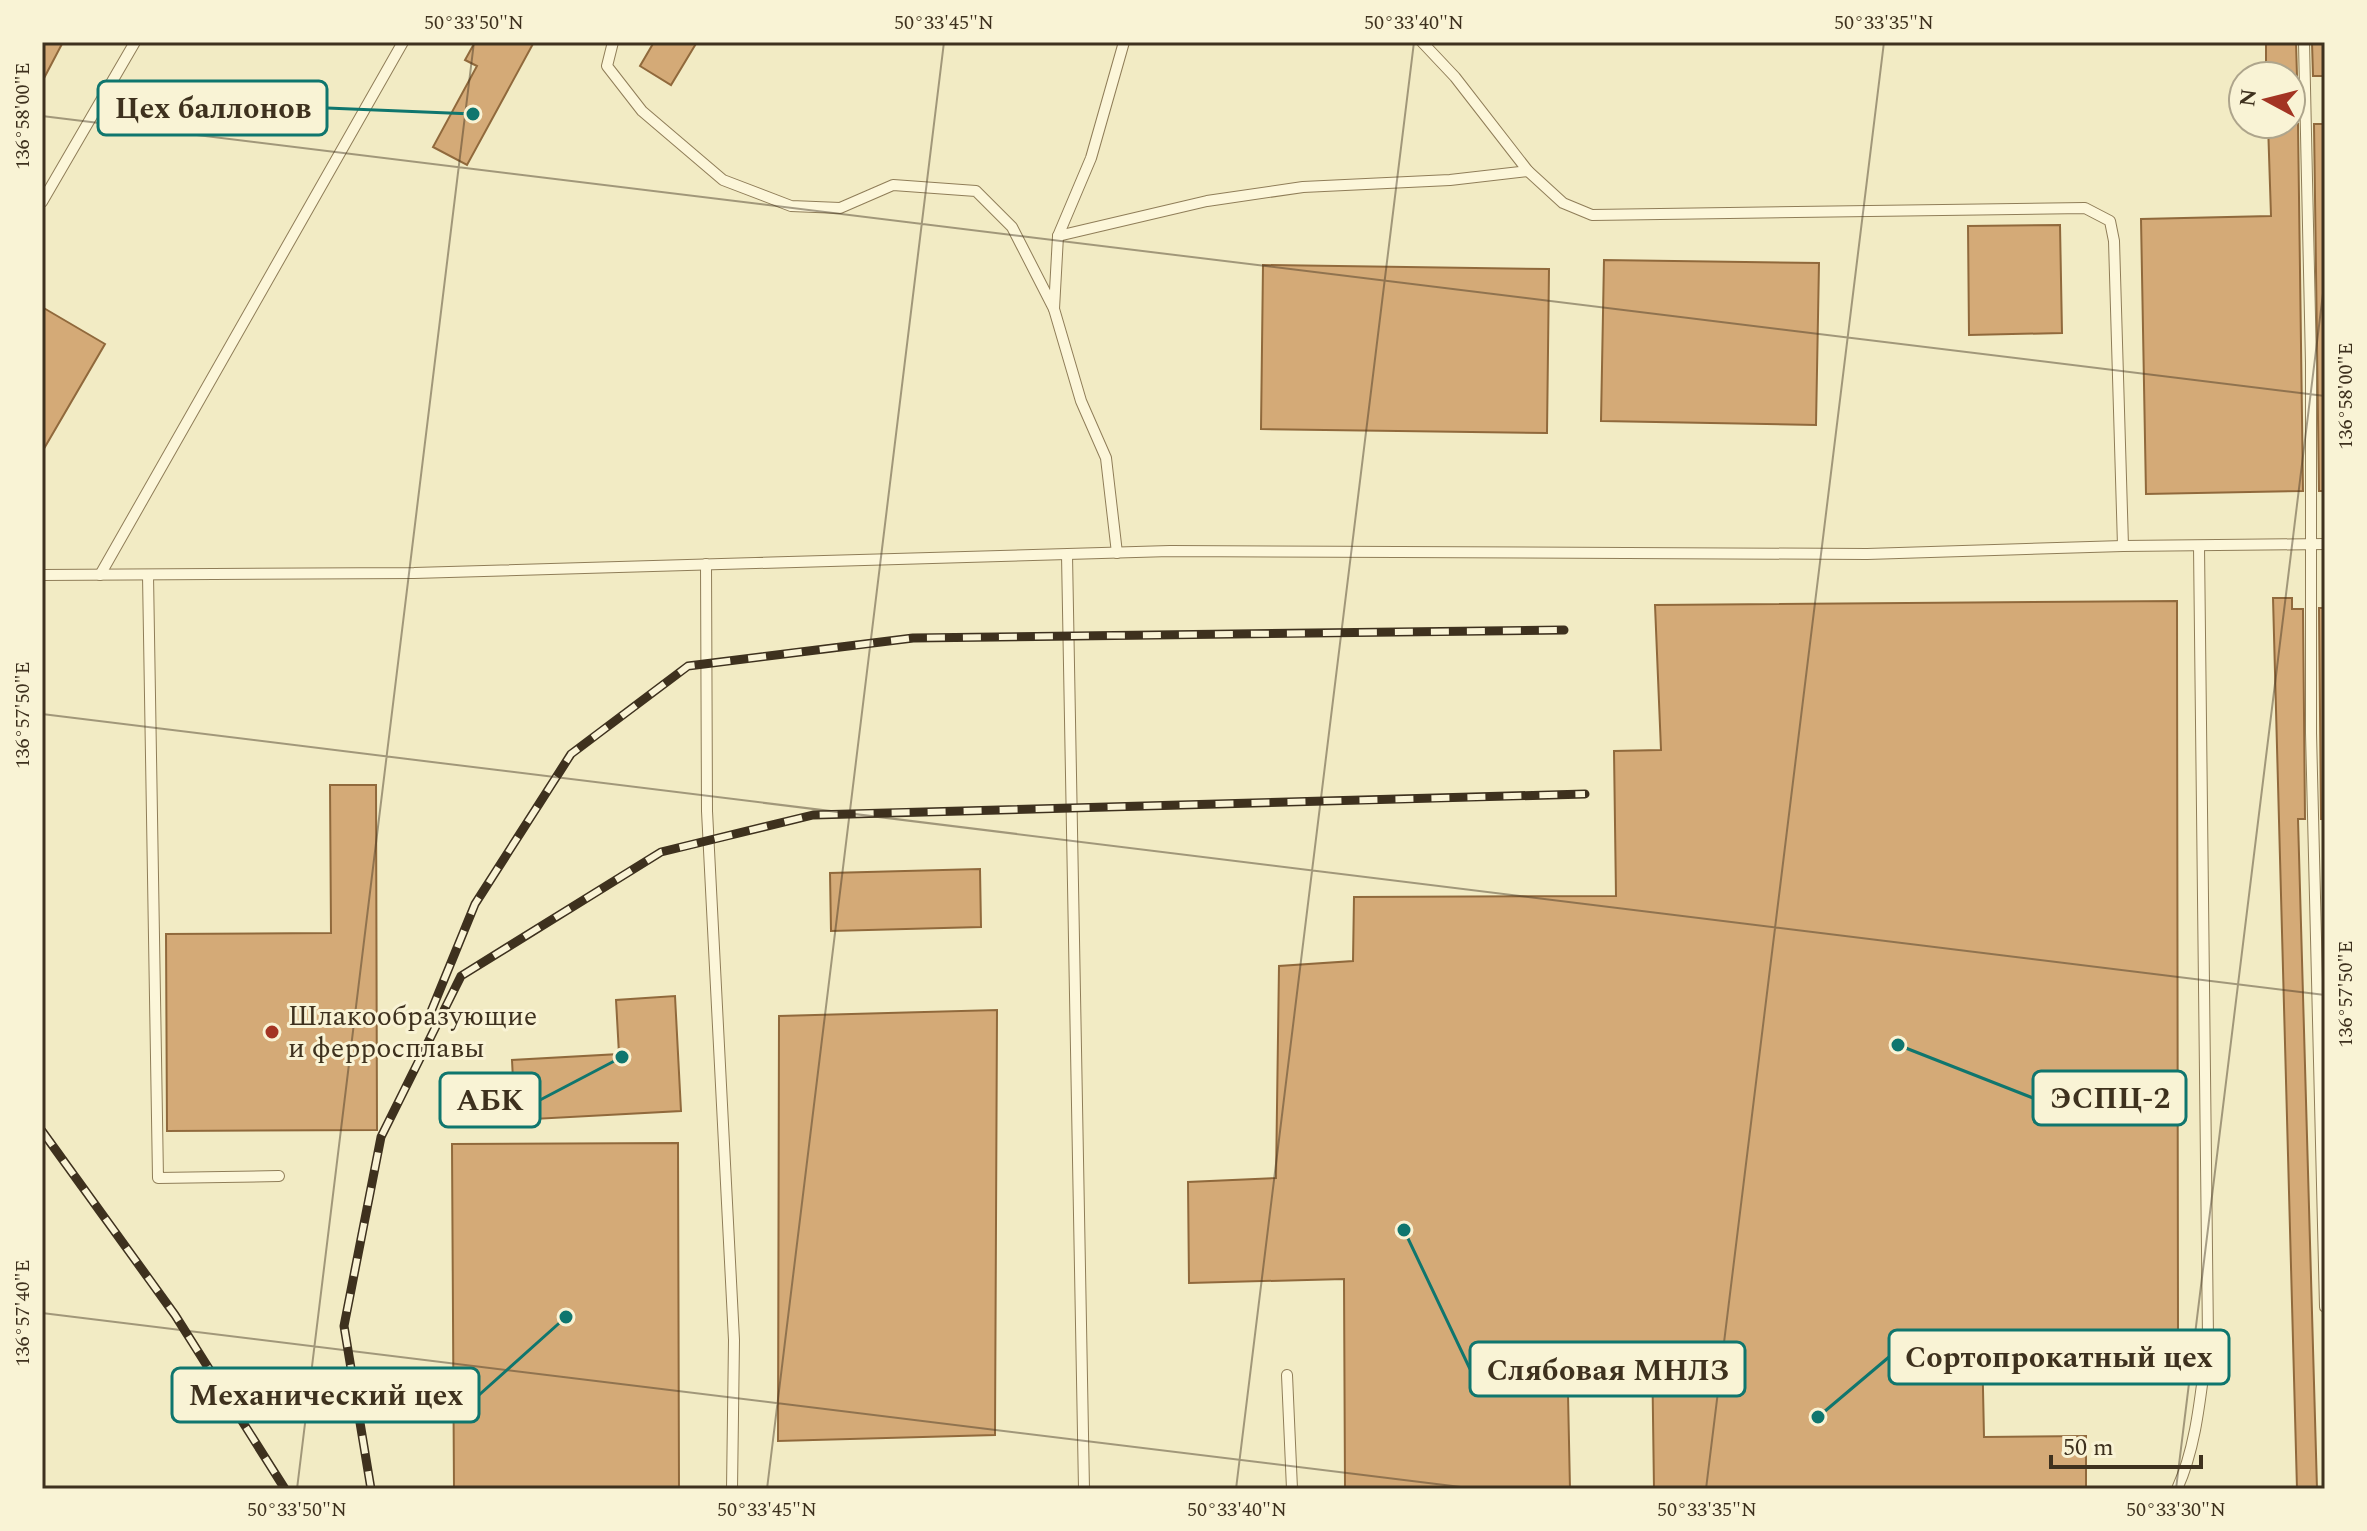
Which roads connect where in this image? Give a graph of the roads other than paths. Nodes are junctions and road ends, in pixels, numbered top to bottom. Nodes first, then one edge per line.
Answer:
1 (135, 42) edge
2 (403, 42) edge
3 (613, 42) edge
4 (1124, 42) edge
5 (1422, 42) edge
6 (2304, 42) edge
7 (1528, 171) junction
8 (42, 202) edge
9 (1058, 236) junction
10 (1054, 309) junction
11 (2325, 544) edge
12 (2311, 545) junction
13 (2123, 546) junction
14 (2199, 546) junction
15 (1117, 553) junction
16 (1067, 555) junction
17 (706, 564) junction
18 (42, 575) edge
19 (100, 575) junction
20 (148, 575) junction
21 (279, 1176) dead end
22 (2325, 1307) edge
23 (1287, 1375) dead end
24 (732, 1489) edge
25 (1084, 1489) edge
26 (1292, 1489) edge
27 (2177, 1489) edge

1 - 8 lane
2 - 19 lane
3 - 10 lane
4 - 9 lane
5 - 7 lane
6 - 12 lane
7 - 9 lane
7 - 13 lane
9 - 10 lane
10 - 15 lane
11 - 12 lane
12 - 14 lane
12 - 22 lane
13 - 14 lane
13 - 15 lane
14 - 27 lane
15 - 16 lane
16 - 17 lane
16 - 25 lane
17 - 20 lane
17 - 24 lane
18 - 19 lane
19 - 20 lane
20 - 21 lane
23 - 26 lane

